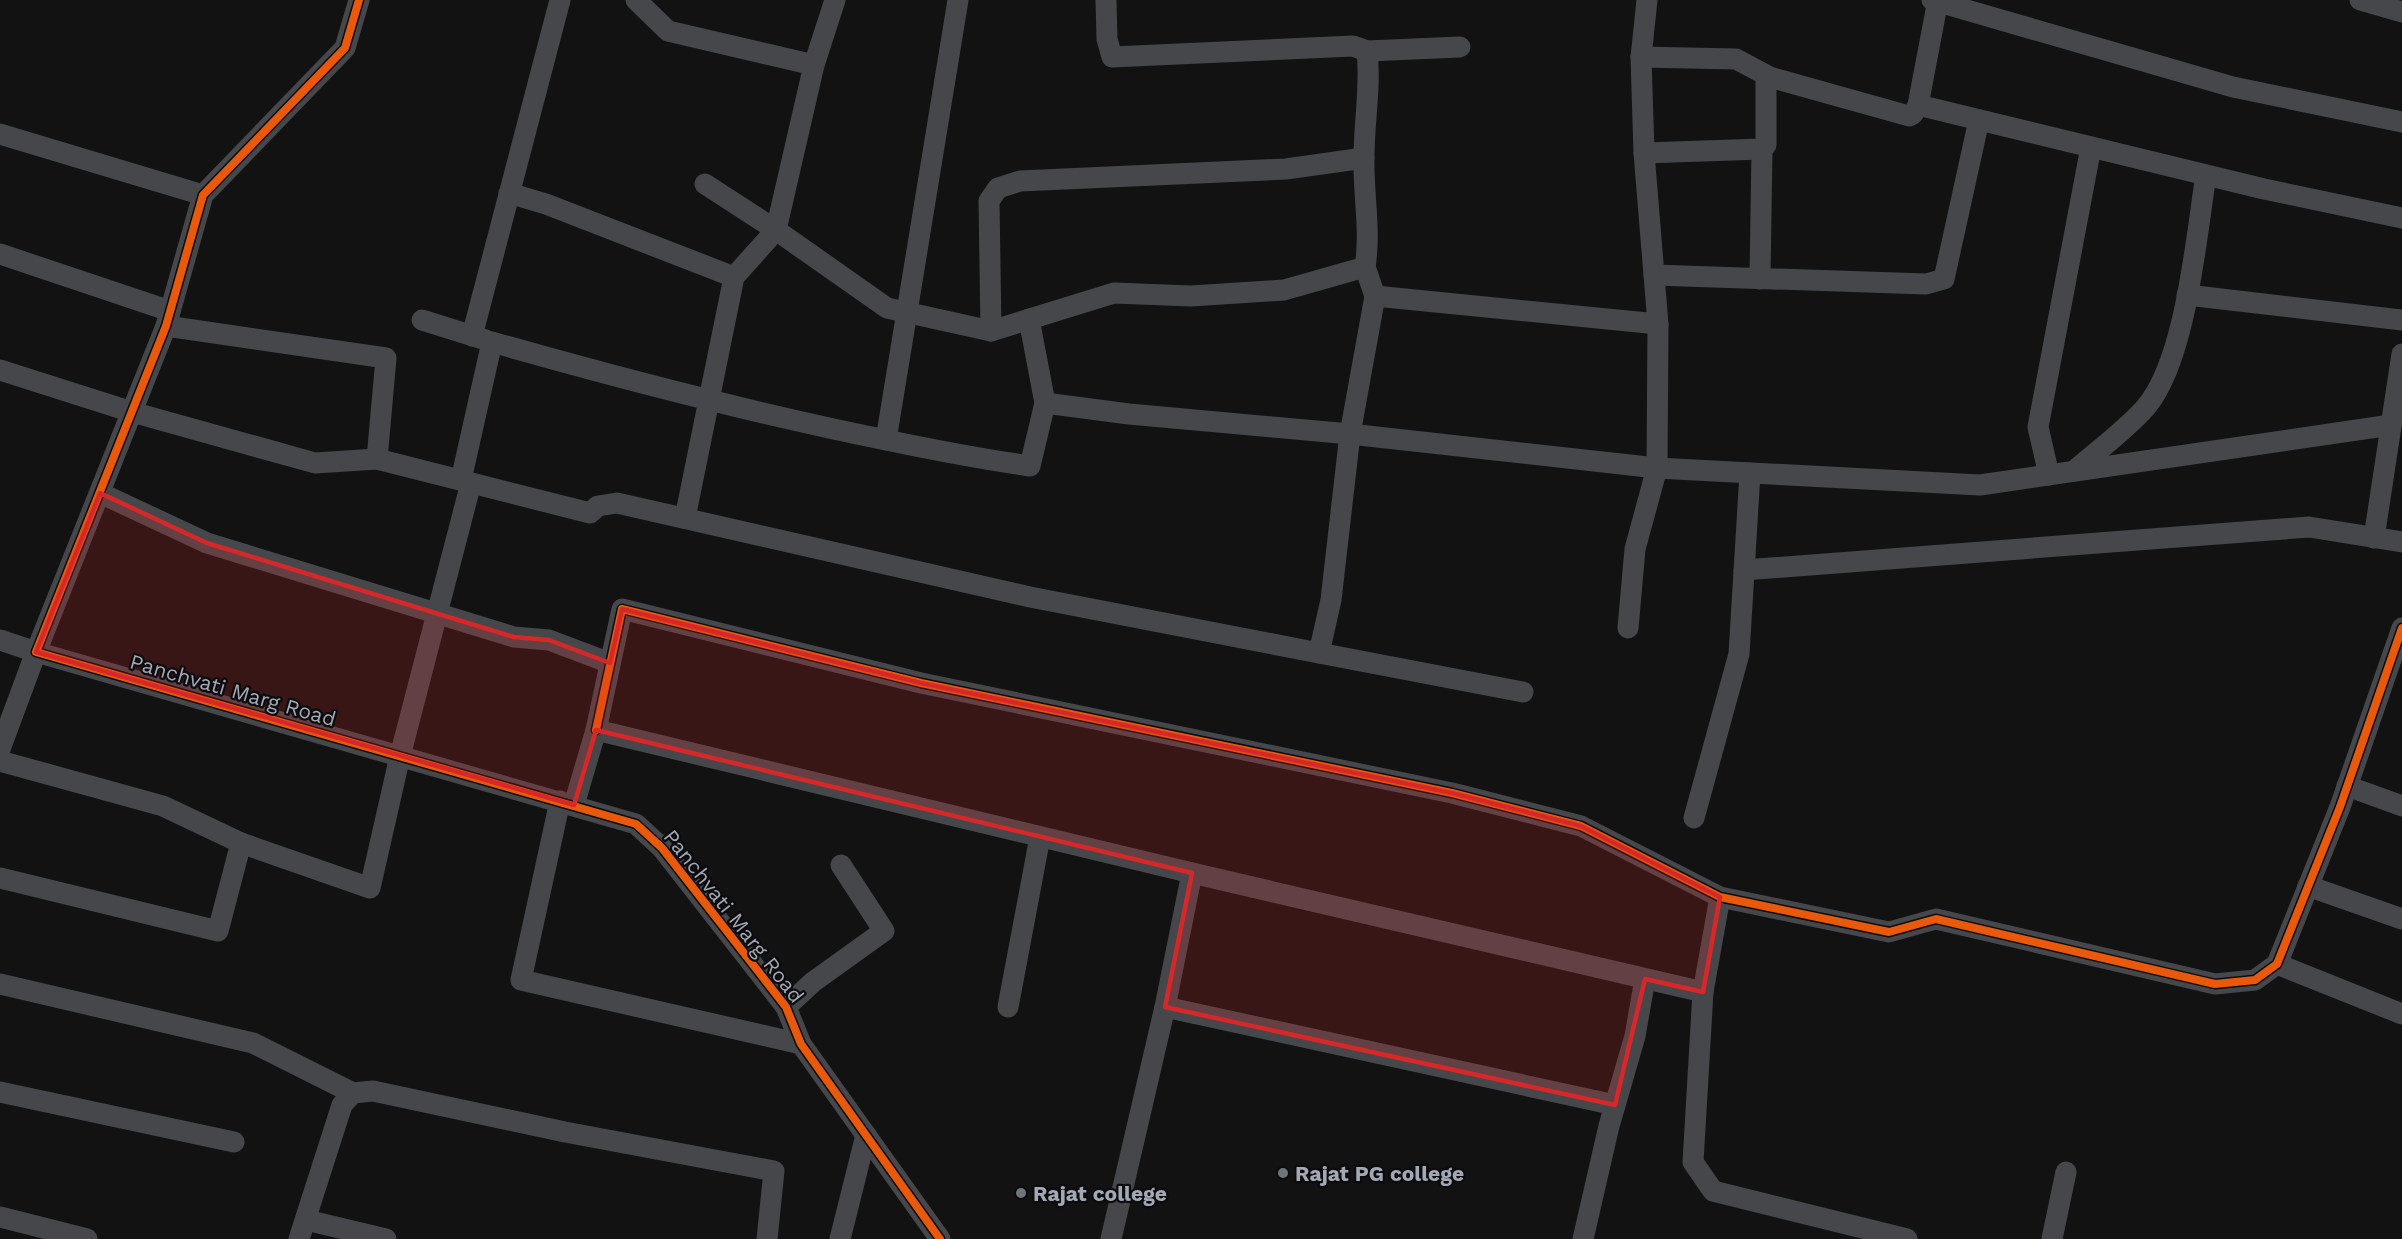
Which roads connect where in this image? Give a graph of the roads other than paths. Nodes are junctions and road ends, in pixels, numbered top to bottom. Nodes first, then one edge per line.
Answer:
1 (359, 0) edge
2 (560, 0) edge
3 (636, 0) edge
4 (835, 0) edge
5 (958, 0) edge
6 (1106, 0) edge
7 (1647, 0) edge
8 (2360, 0) edge
9 (1936, 1) edge
10 (2402, 12) edge
11 (1460, 47) dead end
12 (1366, 51) junction
13 (1641, 57) junction
14 (814, 64) junction
15 (1768, 76) junction
16 (1918, 105) junction
17 (1979, 120) junction
18 (2402, 122) edge
19 (0, 134) edge
20 (2091, 147) junction
21 (1762, 149) junction
22 (1644, 153) junction
23 (1364, 158) junction
24 (2206, 175) junction
25 (705, 184) dead end
26 (509, 193) junction
27 (203, 195) junction
28 (2402, 218) edge
29 (776, 230) junction
30 (0, 254) edge
31 (1365, 267) junction
32 (1654, 275) junction
33 (734, 277) junction
34 (1760, 279) junction
35 (2187, 295) junction
36 (1375, 296) junction
37 (906, 313) junction
38 (168, 319) junction
39 (422, 320) dead end
40 (1029, 320) junction
41 (2402, 320) edge
42 (1658, 324) junction
43 (991, 331) junction
44 (482, 339) junction
45 (2402, 354) edge
46 (0, 370) edge
47 (709, 400) junction
48 (1045, 403) junction
49 (132, 412) junction
50 (2391, 425) junction
51 (1350, 434) junction
52 (886, 440) junction
53 (377, 459) junction
54 (1657, 468) junction
55 (2074, 471) junction
56 (1750, 473) junction
57 (2049, 475) junction
58 (466, 481) junction
59 (100, 493) junction
60 (685, 518) junction
61 (2374, 538) junction
62 (2402, 542) edge
63 (1744, 570) junction
64 (437, 612) junction
65 (1628, 628) dead end
66 (2402, 628) edge
67 (0, 640) edge
68 (36, 652) junction
69 (1319, 653) junction
70 (610, 663) junction
71 (1522, 692) dead end
72 (596, 730) junction
73 (0, 749) edge
74 (400, 756) junction
75 (0, 761) edge
76 (2347, 786) junction
77 (567, 803) junction
78 (2402, 806) edge
79 (1694, 818) dead end
80 (1040, 837) junction
81 (242, 843) junction
82 (841, 866) dead end
83 (1192, 873) junction
84 (0, 878) edge
85 (2308, 886) junction
86 (1720, 897) junction
87 (2402, 919) edge
88 (2277, 964) junction
89 (1645, 979) junction
90 (0, 984) edge
91 (1703, 992) junction
92 (786, 1007) junction
93 (1008, 1007) dead end
94 (1165, 1007) junction
95 (2402, 1014) edge
96 (801, 1044) junction
97 (0, 1092) edge
98 (353, 1093) junction
99 (1615, 1105) junction
100 (866, 1135) junction
101 (234, 1142) dead end
102 (2066, 1172) dead end
103 (0, 1217) edge
104 (302, 1229) edge
105 (87, 1239) edge
106 (387, 1239) edge
107 (767, 1239) edge
108 (840, 1239) edge
109 (940, 1239) edge
110 (1112, 1239) edge
111 (1583, 1239) edge
112 (1907, 1239) edge
113 (2052, 1239) edge

1 - 27 street
2 - 26 street
3 - 14 street
4 - 14 street
5 - 37 street
6 - 12 street
7 - 13 street
8 - 10 street
9 - 16 street
9 - 18 street
11 - 12 street
12 - 23 street
13 - 15 street
13 - 22 street
14 - 29 street
15 - 16 street
15 - 21 street
16 - 17 street
17 - 20 street
17 - 34 street
19 - 27 street
20 - 24 street
20 - 57 street
21 - 22 street
21 - 34 street
22 - 32 street
23 - 31 street
23 - 43 street
24 - 28 street
24 - 35 street
25 - 29 street
26 - 33 street
26 - 44 street
27 - 38 street
29 - 33 street
29 - 37 street
30 - 38 street
31 - 36 street
31 - 40 street
32 - 34 street
32 - 42 street
33 - 47 street
35 - 41 street
35 - 55 street
36 - 42 street
36 - 51 street
37 - 43 street
37 - 52 street
38 - 49 street
38 - 53 street
39 - 44 street
40 - 43 street
40 - 48 street
42 - 54 street
44 - 47 street
44 - 58 street
45 - 50 street
46 - 49 street
47 - 52 street
47 - 60 street
48 - 51 street
48 - 52 street
49 - 53 street
49 - 59 street
50 - 55 street
50 - 61 street
51 - 54 street
51 - 69 street
53 - 58 street
54 - 56 street
54 - 65 street
55 - 57 street
56 - 57 street
56 - 63 street
58 - 60 street
58 - 64 street
59 - 64 street
59 - 68 street
60 - 69 street
61 - 62 street
61 - 63 street
63 - 79 street
64 - 70 street
64 - 74 street
66 - 76 street
67 - 68 street, Panchvati Marg Road
68 - 73 street
68 - 74 street, Panchvati Marg Road
69 - 71 street
70 - 72 street
70 - 86 street
72 - 77 street
72 - 80 street
74 - 77 street, Panchvati Marg Road
74 - 81 street
75 - 81 street
76 - 78 street
76 - 85 street
77 - 92 street, Panchvati Marg Road
77 - 96 street
80 - 83 street
80 - 93 street
81 - 84 street
82 - 92 street
83 - 89 street
83 - 94 street
85 - 87 street
85 - 88 street
86 - 88 street
86 - 91 street
88 - 95 street
89 - 91 street
89 - 99 street
90 - 98 street
91 - 112 street
92 - 96 street, Panchvati Marg Road
94 - 99 street
94 - 110 street
96 - 100 street, Panchvati Marg Road
97 - 101 street
98 - 104 street
98 - 107 street
99 - 111 street
100 - 108 street
100 - 109 street, Panchvati Marg Road
102 - 113 street
103 - 105 street
104 - 106 street

